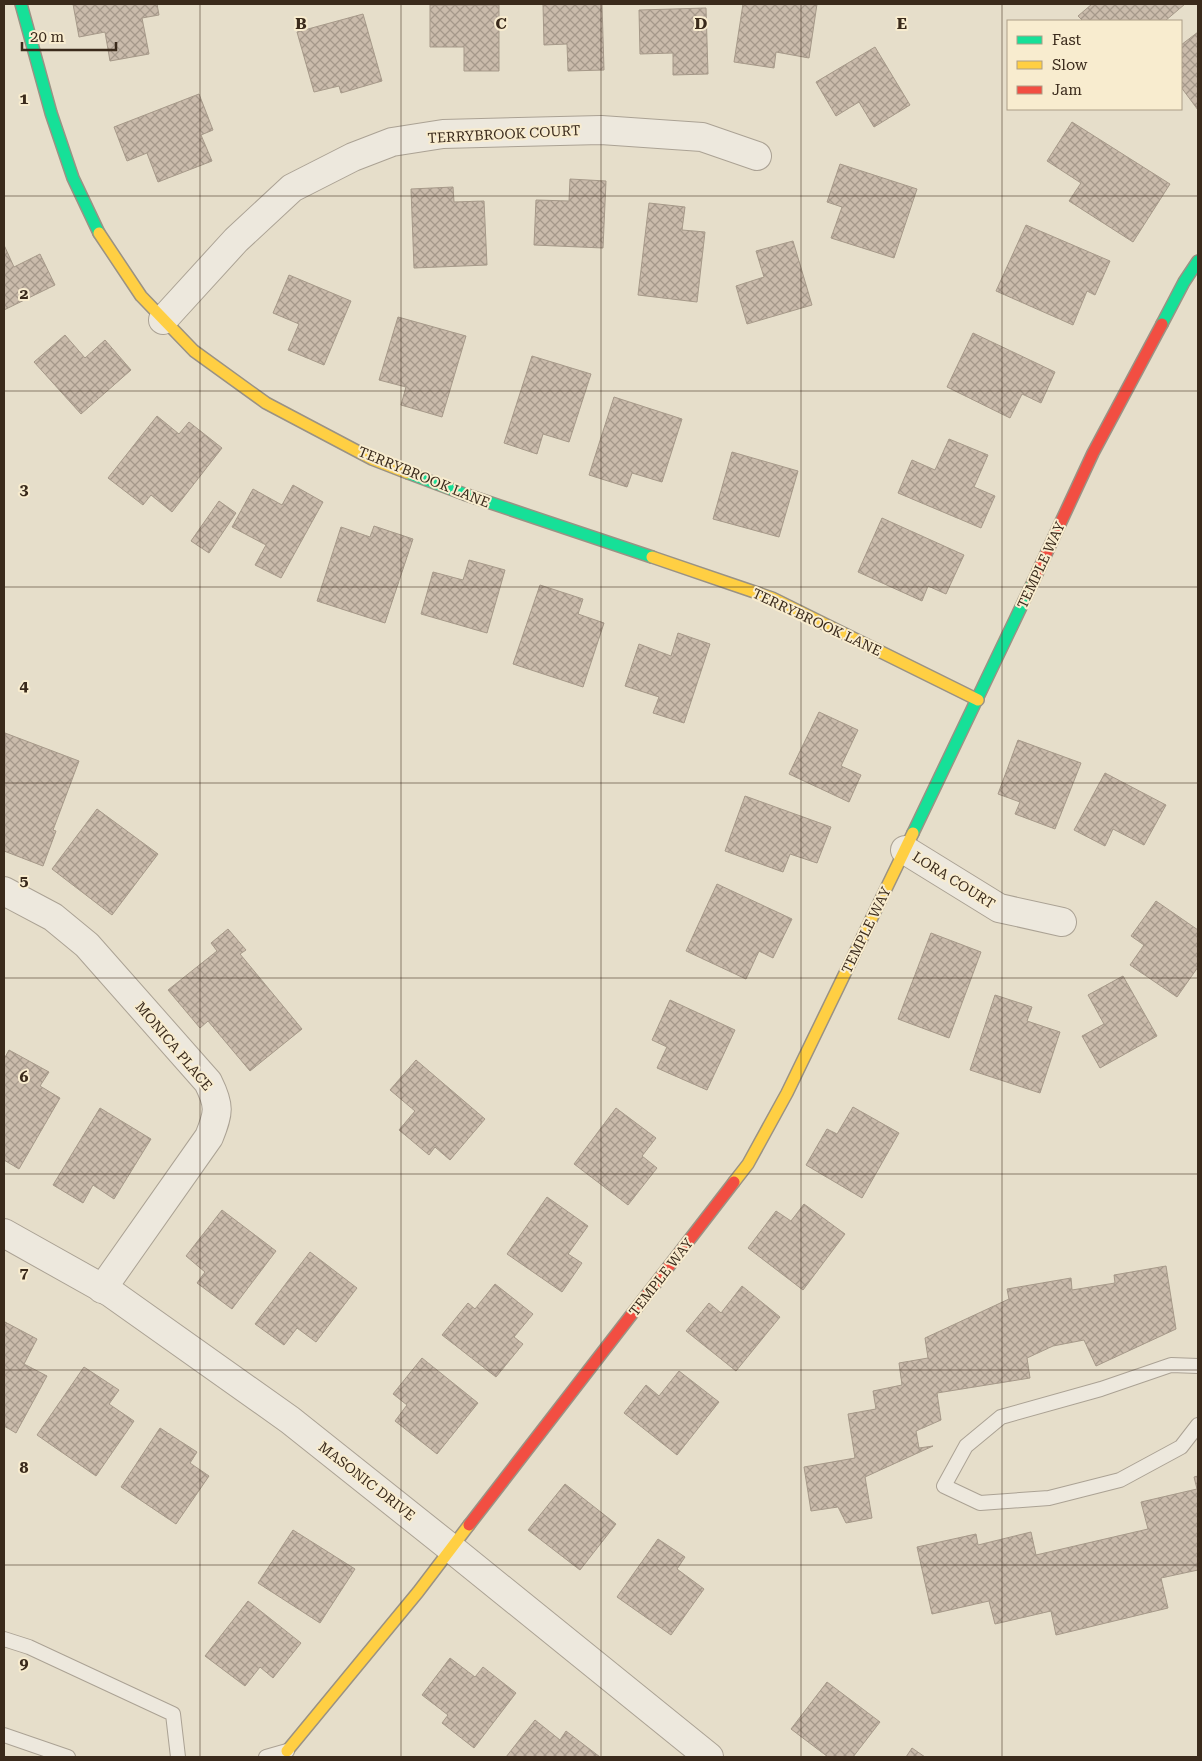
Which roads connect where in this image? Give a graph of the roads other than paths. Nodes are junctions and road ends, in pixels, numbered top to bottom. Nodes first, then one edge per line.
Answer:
1 (21, 4) edge
2 (757, 156) dead end
3 (1198, 261) edge
4 (163, 320) junction
5 (978, 700) junction
6 (905, 850) junction
7 (4, 891) edge
8 (1062, 922) dead end
9 (4, 1233) edge
10 (102, 1288) junction
11 (1198, 1366) edge
12 (1198, 1425) edge
13 (452, 1549) junction
14 (4, 1639) edge
15 (4, 1735) edge
16 (284, 1754) edge
17 (68, 1757) edge
18 (178, 1757) edge
19 (266, 1757) edge
20 (709, 1757) edge

1 - 4 street, TERRYBROOK LANE
2 - 4 street, TERRYBROOK COURT
3 - 5 street, TEMPLE WAY
4 - 5 street, TERRYBROOK LANE
5 - 6 street, TEMPLE WAY
6 - 8 street, LORA COURT
6 - 13 street, TEMPLE WAY
7 - 10 street, MONICA PLACE
9 - 10 street, MASONIC DRIVE
10 - 13 street, MASONIC DRIVE
11 - 12 lane
13 - 16 street, TEMPLE WAY
13 - 20 street, MASONIC DRIVE
14 - 18 lane
15 - 17 lane
16 - 19 lane

